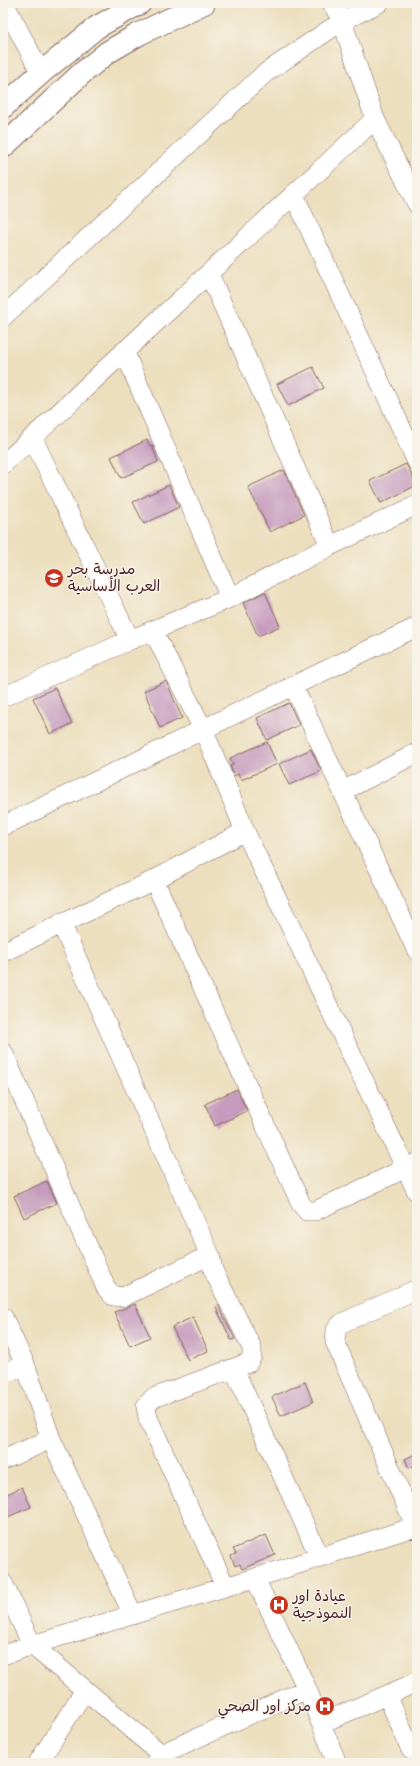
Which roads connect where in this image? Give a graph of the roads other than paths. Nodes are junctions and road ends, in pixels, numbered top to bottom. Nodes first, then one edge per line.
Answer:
1 (4, 3) edge
2 (116, 3) edge
3 (140, 3) edge
4 (204, 3) edge
5 (332, 3) edge
6 (379, 3) edge
7 (342, 21) junction
8 (97, 27) junction
9 (41, 73) junction
10 (3, 107) edge
11 (375, 119) junction
12 (3, 146) edge
13 (294, 195) junction
14 (417, 204) edge
15 (209, 274) junction
16 (3, 317) edge
17 (124, 351) junction
18 (33, 439) junction
19 (417, 462) edge
20 (3, 464) edge
21 (417, 505) edge
22 (330, 546) junction
23 (230, 598) junction
24 (417, 628) edge
25 (153, 631) junction
26 (130, 640) junction
27 (293, 685) junction
28 (3, 697) edge
29 (204, 730) junction
30 (417, 753) edge
31 (343, 791) junction
32 (3, 826) edge
33 (245, 831) junction
34 (154, 880) junction
35 (61, 923) junction
36 (417, 951) edge
37 (3, 952) edge
38 (3, 1052) edge
39 (9, 1079) edge
40 (411, 1165) edge
41 (417, 1192) edge
42 (210, 1255) junction
43 (417, 1289) edge
44 (3, 1317) edge
45 (25, 1364) junction
46 (234, 1369) junction
47 (3, 1374) edge
48 (51, 1439) junction
49 (3, 1460) edge
50 (416, 1527) edge
51 (319, 1556) junction
52 (255, 1578) junction
53 (3, 1584) edge
54 (225, 1586) junction
55 (133, 1614) junction
56 (32, 1644) junction
57 (3, 1656) edge
58 (417, 1682) edge
59 (307, 1689) junction
60 (85, 1690) junction
61 (387, 1695) junction
62 (322, 1723) junction
63 (411, 1750) dead end
64 (161, 1760) edge
65 (38, 1763) edge
66 (337, 1763) edge

1 - 9 street
2 - 8 street
3 - 8 main road
4 - 12 main road
5 - 7 street
6 - 7 street
7 - 11 street
7 - 16 street
8 - 9 main road
9 - 10 main road
11 - 13 street
11 - 14 street
13 - 15 street
13 - 19 street
15 - 17 street
15 - 22 street
17 - 18 street
17 - 23 street
18 - 20 street
18 - 26 street
21 - 22 street
22 - 23 street
23 - 25 street
24 - 27 street
25 - 26 street
25 - 29 street
26 - 28 street
27 - 29 street
27 - 31 street
29 - 32 street
29 - 33 street
30 - 31 street
31 - 36 street
33 - 34 street
33 - 40 street
34 - 35 street
34 - 40 street
35 - 37 street
35 - 42 street
38 - 39 street
39 - 42 street
40 - 41 street
42 - 46 street
43 - 50 street
44 - 45 street
45 - 47 street
45 - 48 street
46 - 51 street
46 - 54 street
48 - 49 street
48 - 55 street
50 - 51 street
51 - 52 street
52 - 54 street
52 - 59 street
53 - 56 street
54 - 55 street
55 - 56 street
56 - 57 street
56 - 60 street
58 - 61 street
59 - 62 street
59 - 64 street
60 - 64 street
60 - 65 street
61 - 62 street
61 - 63 street
62 - 66 street

